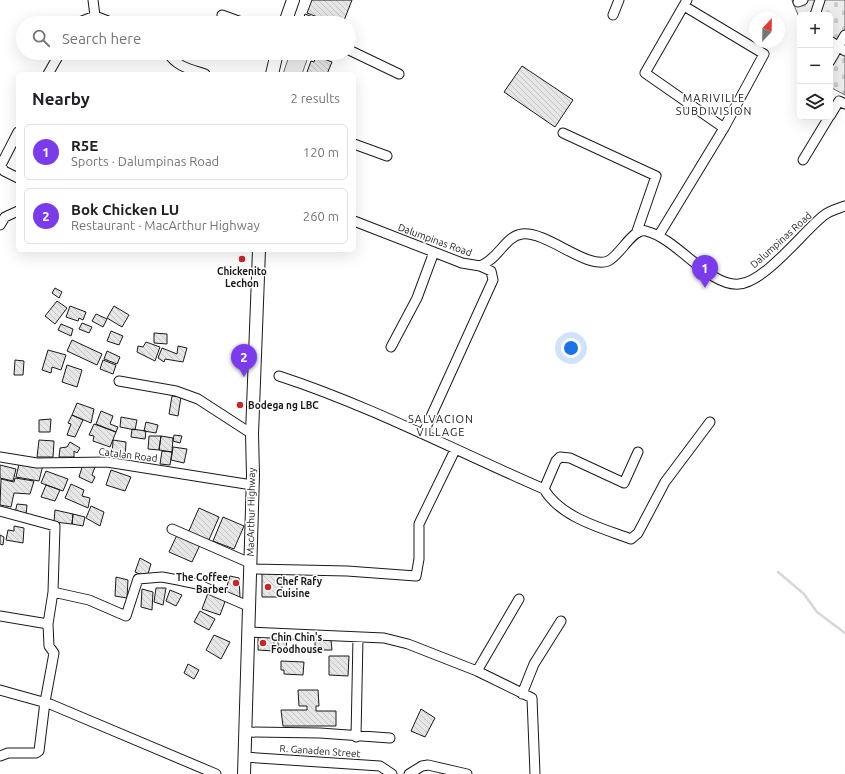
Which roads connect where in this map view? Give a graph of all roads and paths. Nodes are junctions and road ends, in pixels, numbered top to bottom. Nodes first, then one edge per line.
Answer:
1 (93, 0) edge
2 (293, 0) edge
3 (620, 0) edge
4 (820, 0) edge
5 (686, 3) edge
6 (816, 12) edge
7 (613, 15) dead end
8 (95, 16) edge
9 (287, 16) edge
10 (845, 35) edge
11 (841, 49) edge
12 (356, 53) edge
13 (833, 58) edge
14 (56, 60) edge
15 (172, 60) edge
16 (275, 60) edge
17 (49, 72) edge
18 (199, 72) edge
19 (272, 72) edge
20 (399, 74) dead end
21 (845, 104) edge
22 (833, 111) edge
23 (828, 120) edge
24 (724, 128) junction
25 (563, 133) dead end
26 (16, 136) edge
27 (356, 145) edge
28 (387, 156) dead end
29 (803, 160) dead end
30 (16, 177) edge
31 (845, 206) edge
32 (16, 212) edge
33 (356, 222) edge
34 (0, 225) edge
35 (637, 231) junction
36 (659, 235) junction
37 (259, 252) edge
38 (434, 252) junction
39 (480, 266) junction
40 (391, 347) dead end
41 (279, 376) dead end
42 (119, 381) dead end
43 (710, 422) dead end
44 (252, 434) junction
45 (423, 434) junction
46 (455, 450) junction
47 (638, 452) dead end
48 (0, 457) edge
49 (252, 485) junction
50 (544, 489) junction
51 (0, 511) edge
52 (172, 529) dead end
53 (250, 566) junction
54 (53, 592) junction
55 (520, 599) dead end
56 (248, 606) junction
57 (0, 616) edge
58 (561, 621) dead end
59 (48, 624) junction
60 (248, 632) junction
61 (358, 637) junction
62 (477, 671) junction
63 (0, 690) edge
64 (522, 694) junction
65 (45, 702) junction
66 (245, 732) junction
67 (356, 737) junction
68 (390, 738) dead end
69 (0, 756) edge
70 (244, 756) junction
71 (216, 774) edge
72 (244, 774) edge
73 (392, 774) edge
74 (409, 774) edge
75 (467, 774) edge
76 (535, 774) edge

1 - 8 street
2 - 9 main road
3 - 7 street
4 - 6 street
5 - 24 street
5 - 24 street
10 - 11 street
11 - 13 street
12 - 20 street
14 - 17 street
15 - 18 street
16 - 19 main road
21 - 22 street
23 - 29 street
24 - 36 street
25 - 35 street
26 - 30 street
27 - 28 street
31 - 36 street, Dalumpinas Road
32 - 34 street
33 - 38 street, Dalumpinas Road
35 - 36 street, Dalumpinas Road
35 - 39 street, Dalumpinas Road
37 - 44 main road, MacArthur Highway
38 - 39 street, Dalumpinas Road
38 - 40 street
39 - 45 street
41 - 45 street
42 - 44 street
43 - 50 street
44 - 49 main road, MacArthur Highway
45 - 46 street
46 - 50 street
46 - 53 street
47 - 50 street
48 - 49 street, Catalan Road
49 - 53 main road, MacArthur Highway
51 - 54 street
52 - 53 street
53 - 56 main road, MacArthur Highway
54 - 56 street
54 - 59 street
55 - 62 street
56 - 60 main road, MacArthur Highway
57 - 59 street
58 - 64 street
59 - 65 street
60 - 61 street
60 - 66 main road, MacArthur Highway
61 - 62 street
61 - 67 street
62 - 64 street
63 - 65 street
64 - 76 street
65 - 69 street
65 - 71 street
66 - 67 street
66 - 70 main road, MacArthur Highway
67 - 68 street
70 - 72 main road, MacArthur Highway
70 - 73 street, R. Ganaden Street
74 - 75 street

